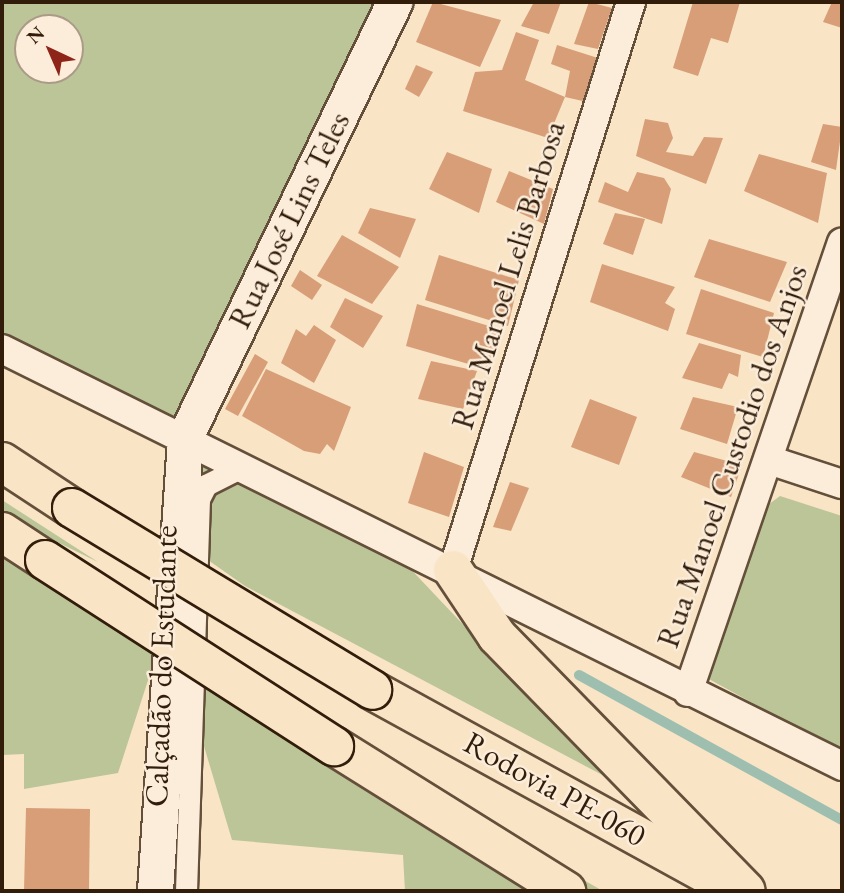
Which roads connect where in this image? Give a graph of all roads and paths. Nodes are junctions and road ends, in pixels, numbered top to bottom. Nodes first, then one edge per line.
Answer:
1 (394, 2) edge
2 (631, 2) edge
3 (842, 243) edge
4 (2, 349) edge
5 (185, 437) junction
6 (772, 461) junction
7 (2, 462) edge
8 (242, 467) junction
9 (842, 484) edge
10 (4, 535) edge
11 (453, 570) junction
12 (688, 692) junction
13 (842, 766) edge
14 (155, 891) edge
15 (186, 891) edge
16 (566, 891) edge
17 (736, 891) edge
18 (746, 891) edge

1 - 5 street, Rua José Lins Teles
2 - 11 street, Rua Manoel Lelis Barbosa
3 - 6 street, Rua Manoel Custodio dos Anjos
4 - 5 street
5 - 8 street
5 - 14 street
6 - 9 street
6 - 12 street, Rua Manoel Custodio dos Anjos
7 - 17 highway, Rodovia PE-060, bridge
8 - 11 street
8 - 15 street, Calçadão do Estudante
10 - 16 highway, bridge
11 - 12 street
11 - 18 highway
12 - 13 street

